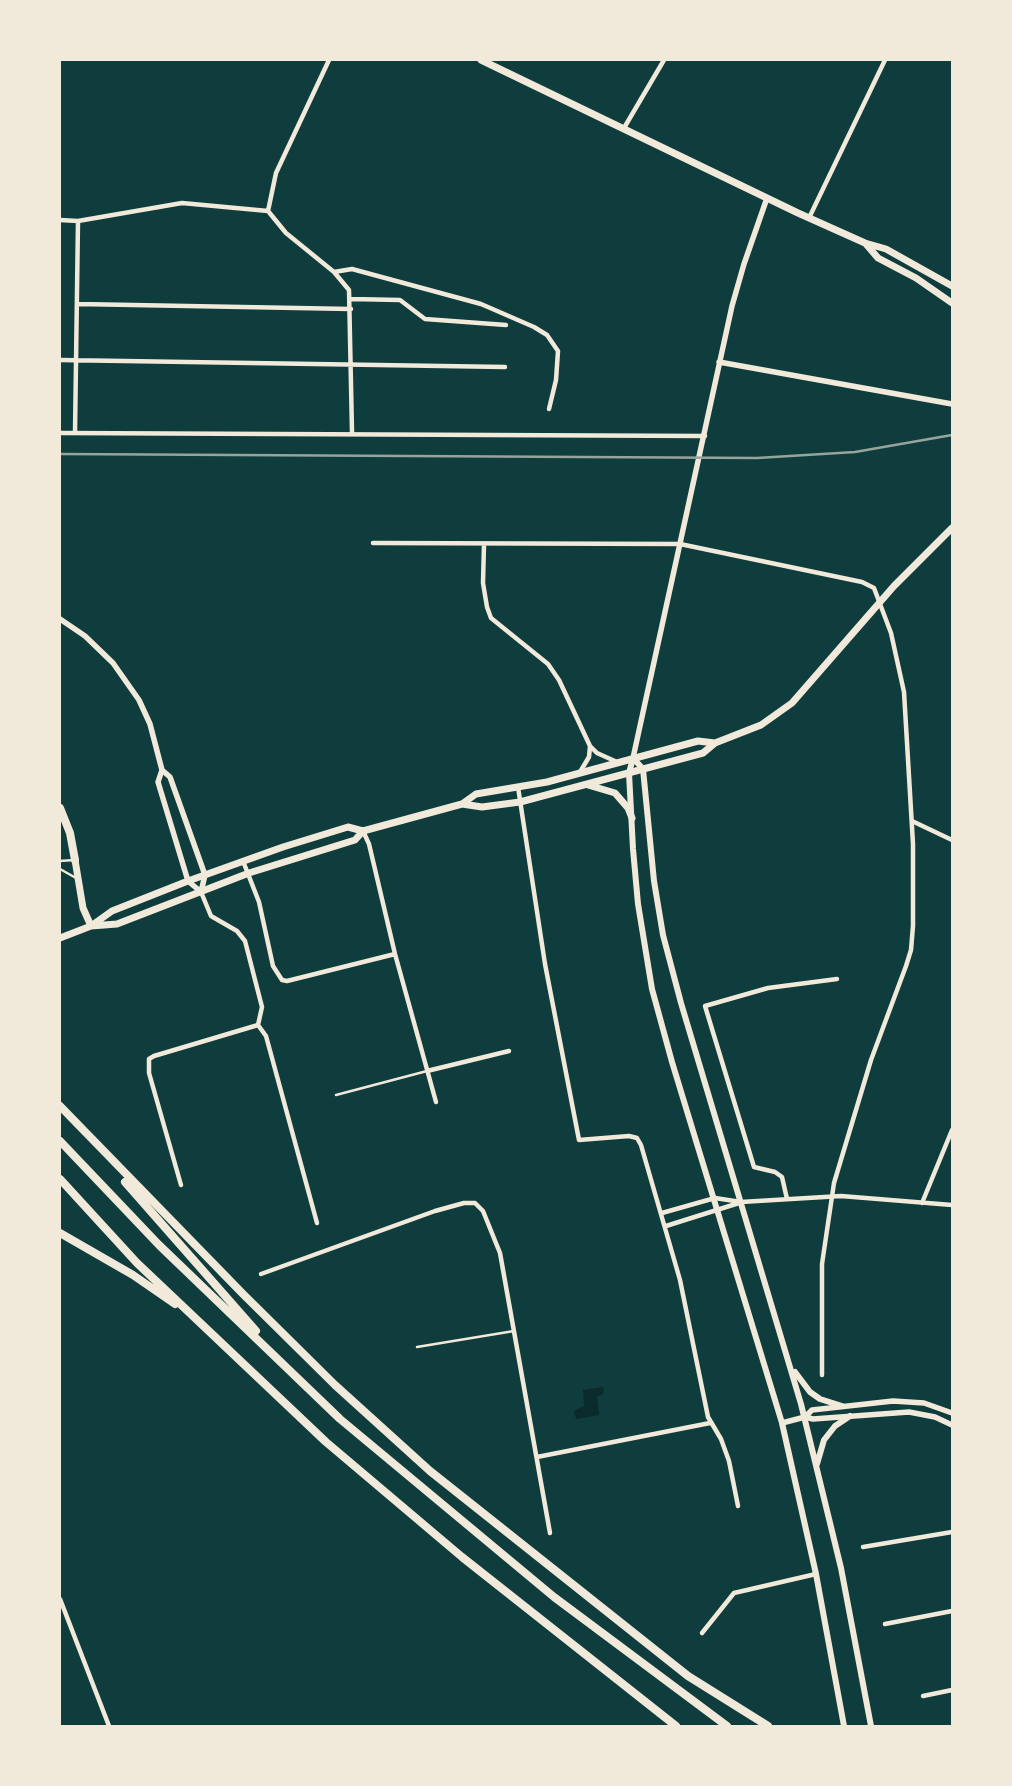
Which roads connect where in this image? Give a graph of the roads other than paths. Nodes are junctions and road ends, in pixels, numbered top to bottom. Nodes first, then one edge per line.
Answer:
1 (329, 60) edge
2 (481, 60) edge
3 (664, 60) edge
4 (885, 60) edge
5 (495, 63) edge
6 (624, 128) junction
7 (767, 198) junction
8 (268, 211) junction
9 (809, 218) junction
10 (60, 220) edge
11 (78, 221) junction
12 (866, 243) junction
13 (334, 272) junction
14 (952, 286) edge
15 (351, 300) junction
16 (952, 303) edge
17 (78, 304) junction
18 (351, 309) junction
19 (506, 326) dead end
20 (60, 360) edge
21 (76, 361) junction
22 (720, 362) junction
23 (352, 365) junction
24 (505, 367) dead end
25 (952, 404) edge
26 (549, 409) dead end
27 (352, 432) junction
28 (60, 433) edge
29 (75, 433) junction
30 (705, 436) junction
31 (952, 528) edge
32 (373, 543) dead end
33 (680, 544) junction
34 (484, 545) junction
35 (880, 602) junction
36 (60, 619) edge
37 (715, 743) junction
38 (590, 746) junction
39 (633, 758) junction
40 (616, 762) junction
41 (643, 769) junction
42 (162, 770) junction
43 (579, 773) junction
44 (629, 773) junction
45 (585, 785) junction
46 (518, 787) junction
47 (520, 802) junction
48 (462, 804) junction
49 (60, 808) edge
50 (632, 818) junction
51 (912, 821) junction
52 (364, 831) junction
53 (952, 840) edge
54 (75, 860) junction
55 (60, 861) edge
56 (243, 861) junction
57 (60, 869) edge
58 (249, 874) junction
59 (205, 875) junction
60 (78, 880) junction
61 (188, 881) junction
62 (201, 892) junction
63 (91, 926) junction
64 (60, 938) edge
65 (395, 954) junction
66 (837, 979) dead end
67 (258, 1025) junction
68 (509, 1051) dead end
69 (427, 1071) junction
70 (336, 1095) dead end
71 (436, 1102) dead end
72 (60, 1106) edge
73 (952, 1130) edge
74 (60, 1141) edge
75 (60, 1179) edge
76 (181, 1185) dead end
77 (831, 1197) junction
78 (714, 1198) junction
79 (787, 1199) junction
80 (741, 1202) junction
81 (922, 1203) junction
82 (952, 1205) edge
83 (718, 1210) junction
84 (662, 1213) junction
85 (317, 1223) dead end
86 (666, 1226) junction
87 (60, 1232) edge
88 (261, 1274) dead end
89 (195, 1318) junction
90 (514, 1331) junction
91 (417, 1348) dead end
92 (286, 1367) junction
93 (792, 1368) junction
94 (822, 1375) dead end
95 (842, 1406) junction
96 (952, 1413) edge
97 (850, 1416) junction
98 (805, 1417) junction
99 (782, 1423) junction
100 (710, 1424) junction
101 (952, 1425) edge
102 (537, 1457) junction
103 (816, 1465) junction
104 (738, 1506) dead end
105 (952, 1532) edge
106 (550, 1533) dead end
107 (863, 1547) dead end
108 (816, 1574) junction
109 (60, 1600) edge
110 (952, 1611) edge
111 (885, 1624) dead end
112 (702, 1633) dead end
113 (952, 1690) edge
114 (923, 1696) dead end
115 (109, 1726) edge
116 (676, 1726) edge
117 (727, 1726) edge
118 (768, 1726) edge
119 (844, 1726) edge
120 (871, 1726) edge

1 - 8 street
2 - 5 main road
3 - 6 street
4 - 9 street
5 - 6 main road
6 - 7 main road
7 - 9 main road
7 - 22 street
8 - 11 street
8 - 13 street
9 - 12 main road
10 - 11 street
11 - 17 street
12 - 14 main road
12 - 16 main road
13 - 15 street
13 - 26 street
15 - 18 street
15 - 19 street
17 - 18 street
17 - 21 street
18 - 23 street
20 - 21 street
21 - 23 street
21 - 29 street
22 - 25 street
22 - 30 street
23 - 24 street
23 - 27 street
27 - 29 street
27 - 30 street
28 - 29 street
30 - 33 street
31 - 35 main road
32 - 34 street
33 - 34 street
33 - 35 street
33 - 39 street
34 - 38 street
35 - 37 main road
35 - 51 street
36 - 42 street
37 - 39 main road
37 - 41 main road
38 - 40 street
38 - 43 street
39 - 40 main road
39 - 41 main road
39 - 44 main road
40 - 43 main road
41 - 44 main road
41 - 80 main road
42 - 59 street
42 - 61 street
43 - 46 main road
44 - 45 main road
44 - 50 main road
45 - 47 main road
45 - 50 main road
46 - 47 street
46 - 48 main road
47 - 48 main road
47 - 84 street
48 - 52 main road
49 - 54 highway
50 - 78 main road
51 - 53 street
51 - 77 street
52 - 56 main road
52 - 58 main road
52 - 65 street
54 - 55 lane
54 - 60 main road
56 - 58 street
56 - 59 main road
57 - 60 lane
58 - 62 main road
58 - 65 street
59 - 61 main road
59 - 62 street
60 - 63 main road
61 - 62 street
61 - 63 main road
62 - 63 main road
62 - 67 street
63 - 64 main road
65 - 69 street
66 - 79 street
67 - 76 street
67 - 85 street
68 - 69 street
69 - 70 lane
69 - 71 street
72 - 92 highway
72 - 118 highway
73 - 81 street
74 - 92 highway
75 - 89 highway
77 - 79 street
77 - 81 street
77 - 94 street
78 - 80 street
78 - 83 main road
78 - 84 street
79 - 80 street
80 - 83 street
80 - 93 main road
81 - 82 street
83 - 86 street
83 - 99 main road
84 - 86 street
86 - 100 street
87 - 89 highway
88 - 90 street
89 - 116 highway
90 - 91 lane
90 - 102 street
92 - 117 highway
93 - 95 main road
93 - 98 main road
95 - 96 street
95 - 98 street
97 - 98 street
97 - 101 street
97 - 103 main road
98 - 99 street
98 - 103 main road
99 - 108 main road
100 - 102 street
100 - 104 street
102 - 106 street
103 - 120 main road
105 - 107 street
108 - 112 street
108 - 119 main road
109 - 115 street
110 - 111 street
113 - 114 street

